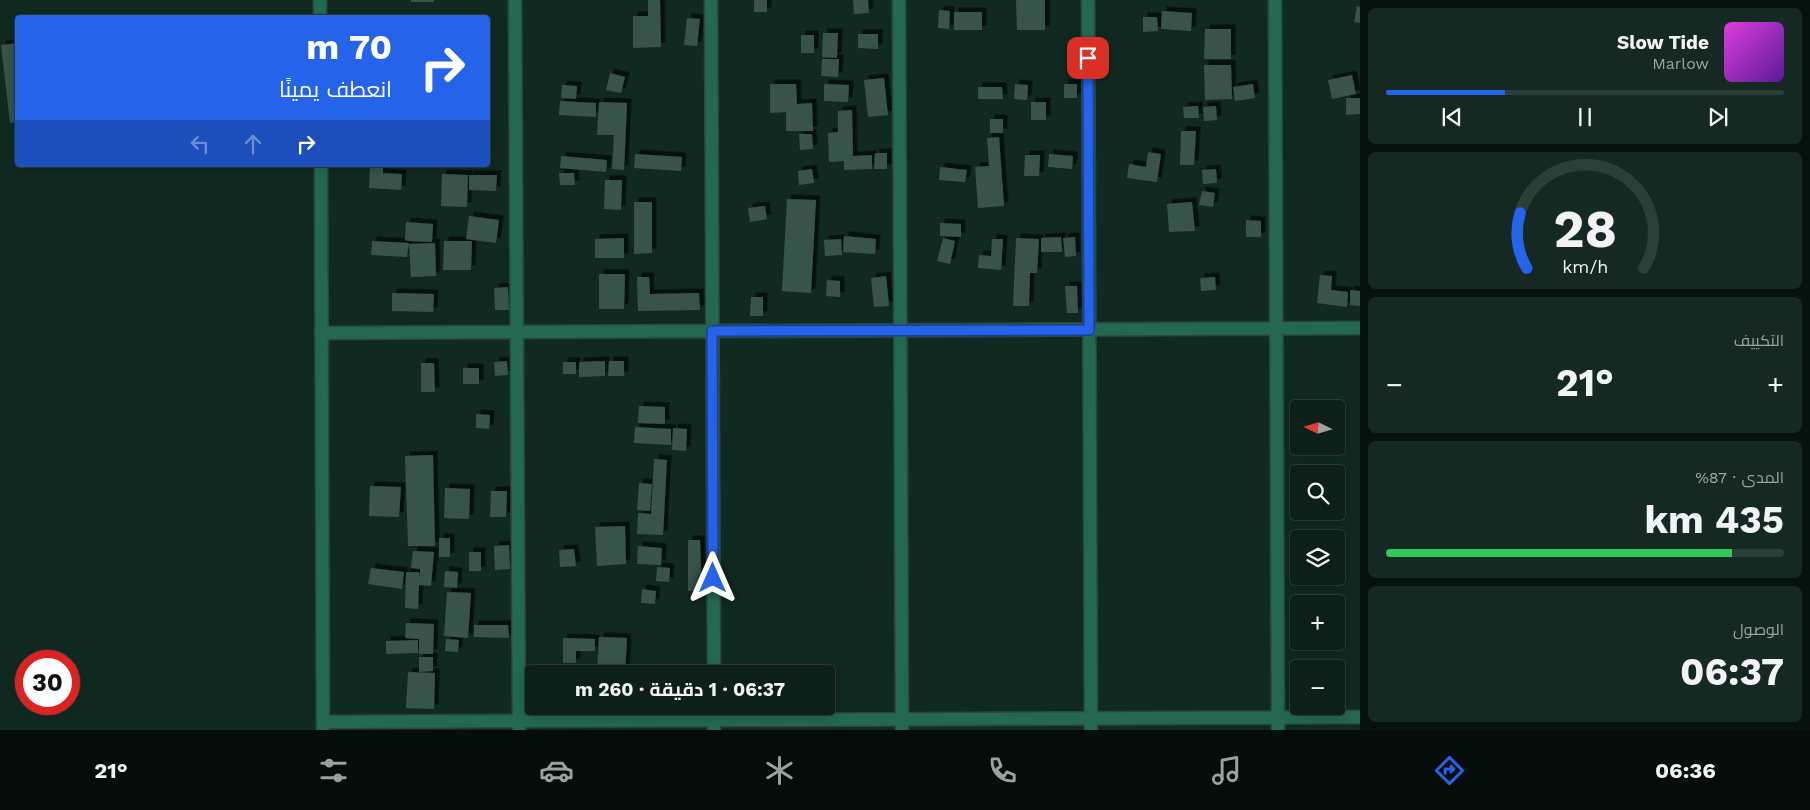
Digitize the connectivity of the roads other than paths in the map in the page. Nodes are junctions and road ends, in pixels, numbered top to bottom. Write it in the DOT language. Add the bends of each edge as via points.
graph roads {
  1 [pos="320,0"];
  2 [pos="515,0"];
  3 [pos="711,0"];
  4 [pos="899,0"];
  5 [pos="1088,0"];
  6 [pos="1275,0"];
  7 [pos="320,15"];
  8 [pos="321,167"];
  9 [pos="1360,328"];
  10 [pos="1277,329"];
  11 [pos="900,330"];
  12 [pos="1089,330"];
  13 [pos="712,331"];
  14 [pos="517,332"];
  15 [pos="322,333"];
  16 [pos="714,665"];
  17 [pos="1360,717"];
  18 [pos="902,724"];
  19 [pos="1091,724"];
  20 [pos="1278,724"];
  21 [pos="518,725"];
  22 [pos="714,725"];
  23 [pos="323,726"];
  1 -- 7 [label="street"];
  2 -- 14 [label="street"];
  3 -- 13 [label="street"];
  4 -- 11 [label="street"];
  5 -- 12 [label="street"];
  6 -- 10 [label="street"];
  8 -- 15 [label="street"];
  9 -- 10 [label="street"];
  10 -- 12 [label="street"];
  10 -- 20 [label="street"];
  11 -- 12 [label="street"];
  11 -- 13 [label="street"];
  11 -- 18 [label="street"];
  12 -- 19 [label="street"];
  13 -- 14 [label="street"];
  13 -- 16 [label="street"];
  14 -- 15 [label="street"];
  14 -- 21 [label="street"];
  15 -- 23 [label="street"];
  17 -- 20 [label="street"];
  18 -- 19 [label="street"];
  18 -- 22 [label="street"];
  19 -- 20 [label="street"];
  21 -- 22 [label="street"];
  21 -- 23 [label="street"];
}
